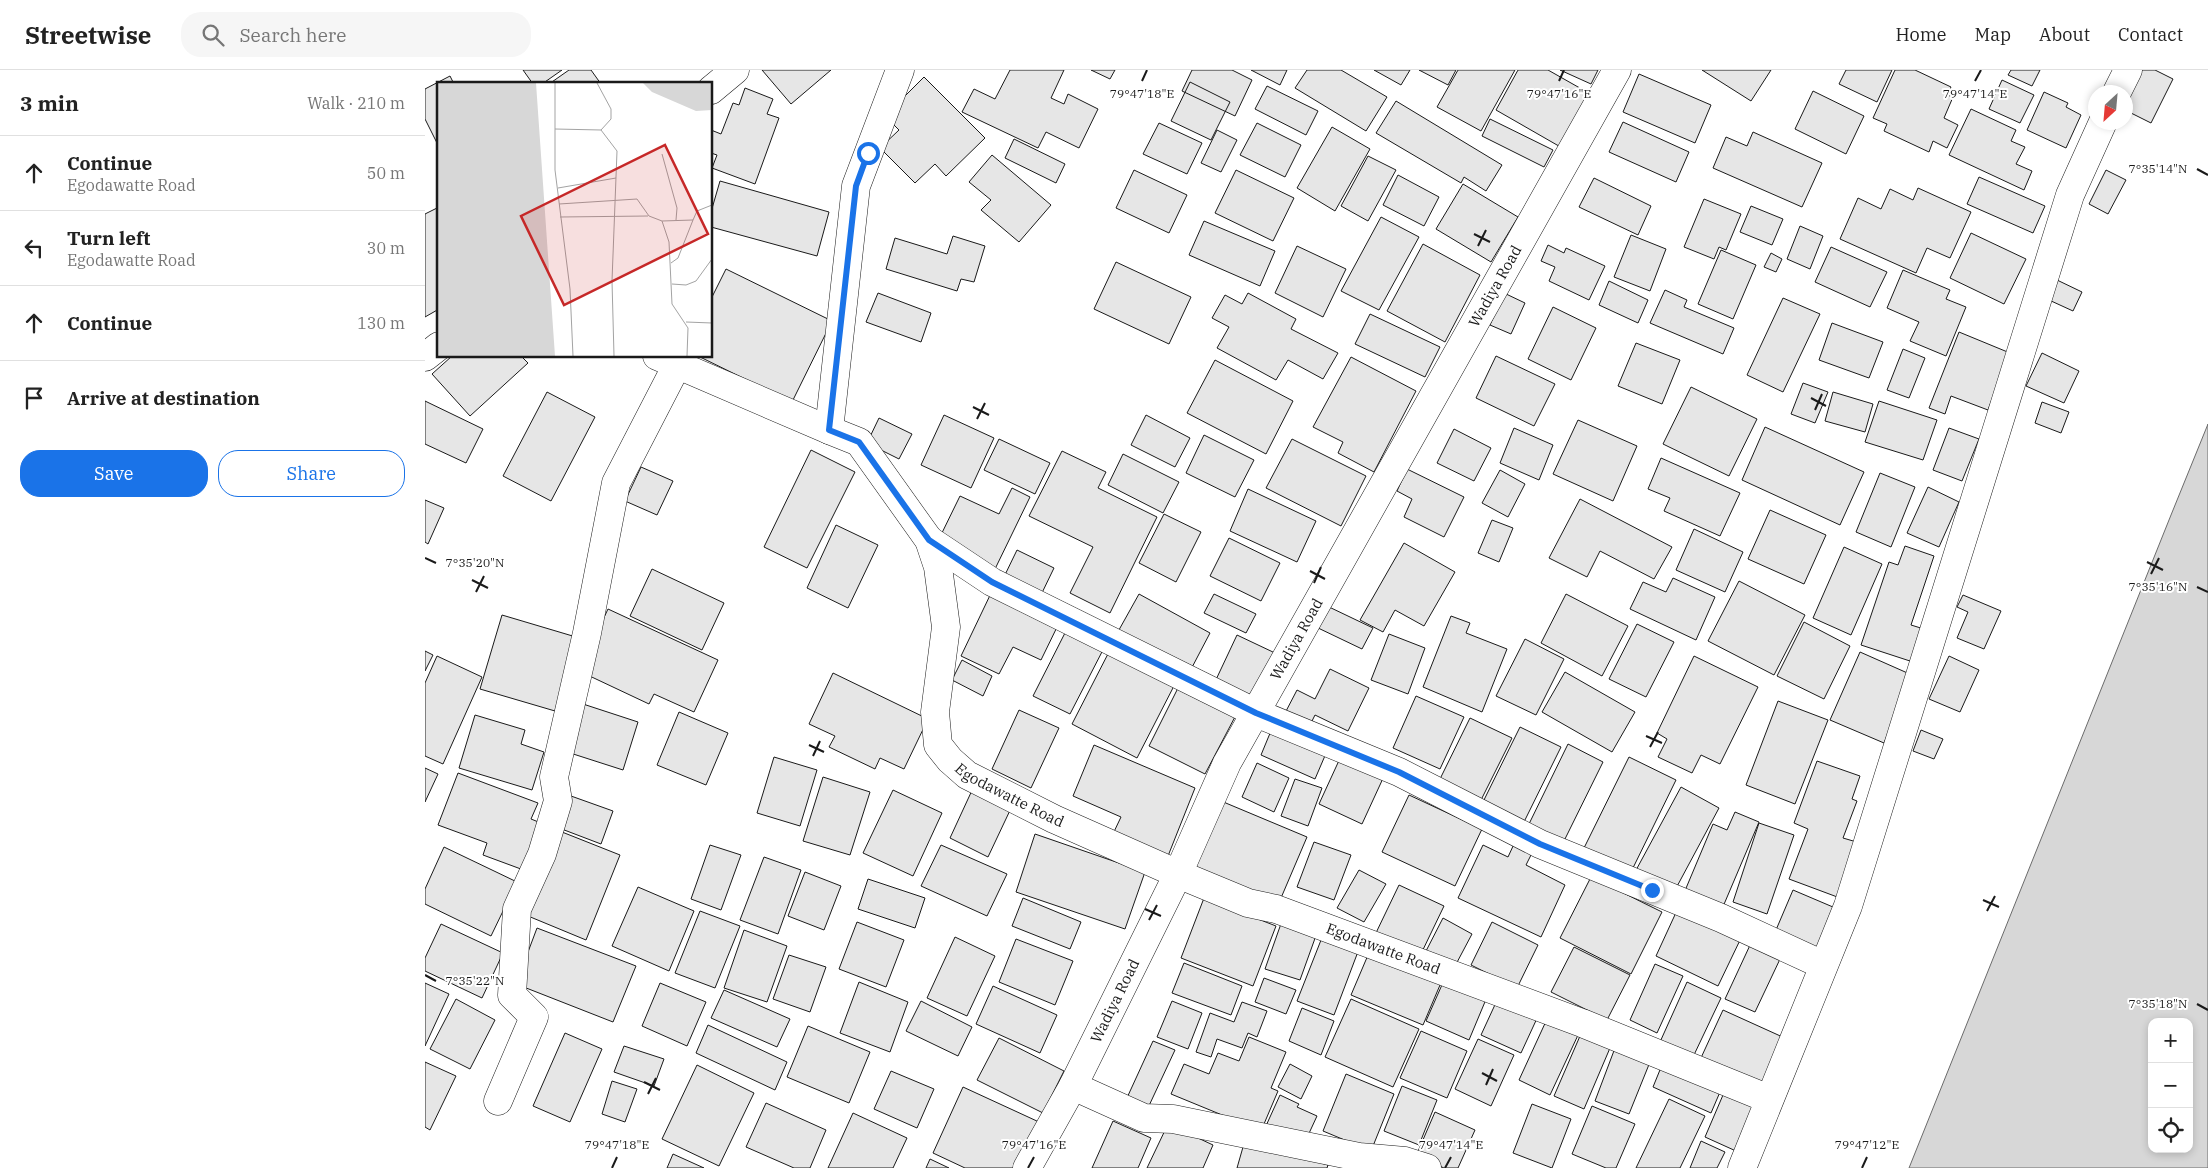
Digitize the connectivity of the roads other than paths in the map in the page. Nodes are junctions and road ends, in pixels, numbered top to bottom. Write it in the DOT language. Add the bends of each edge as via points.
graph roads {
  1 [pos="735,70"];
  2 [pos="900,70"];
  3 [pos="1617,70"];
  4 [pos="2128,70"];
  5 [pos="2120,85"];
  6 [pos="713,88"];
  7 [pos="2099,130"];
  8 [pos="437,348"];
  9 [pos="425,357"];
  10 [pos="667,361"];
  11 [pos="829,430"];
  12 [pos="929,540"];
  13 [pos="1256,713"];
  14 [pos="1177,874"];
  15 [pos="1823,965"];
  16 [pos="1073,1086"];
  17 [pos="1769,1099"];
  18 [pos="498,1101"];
  19 [pos="1027,1168"];
  20 [pos="1427,1168"];
  21 [pos="1742,1168"];
  1 -- 6 [label="street"];
  2 -- 11 [label="street" via="856,186"];
  3 -- 13 [label="street, Wadiya Road"];
  4 -- 5 [label="street"];
  7 -- 15 [label="street" via="2070,195 1848,906"];
  8 -- 9 [label="street"];
  10 -- 11 [label="street, Egodawatte Road"];
  10 -- 18 [label="street" via="616,483 587,633 554,777 558,801 542,854 517,909 512,995 534,1017"];
  11 -- 12 [label="street, Egodawatte Road" via="859,442"];
  12 -- 13 [label="street" via="992,582"];
  12 -- 14 [label="street, Egodawatte Road" via="938,567 946,627 935,712 939,745 950,760 967,775 1054,819"];
  13 -- 14 [label="street, Wadiya Road" via="1227,763"];
  13 -- 15 [label="street" via="1399,772 1540,844 1721,918"];
  14 -- 16 [label="street, Wadiya Road"];
  14 -- 17 [label="street, Egodawatte Road" via="1248,903 1276,910 1582,1023"];
  15 -- 17 [label="street"];
  16 -- 19 [label="street, Wadiya Road"];
  16 -- 20 [label="street" via="1144,1118 1173,1119 1359,1157 1405,1161"];
  17 -- 21 [label="street"];
}
